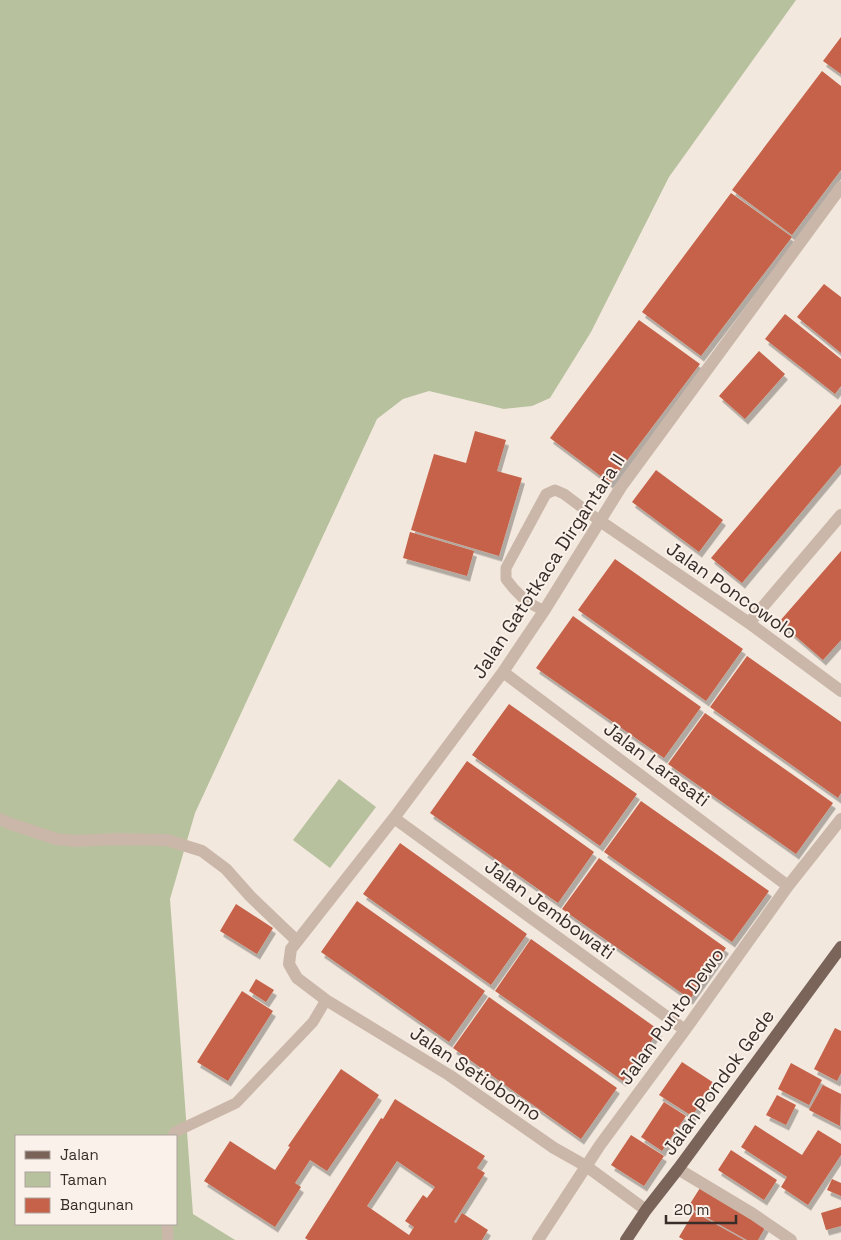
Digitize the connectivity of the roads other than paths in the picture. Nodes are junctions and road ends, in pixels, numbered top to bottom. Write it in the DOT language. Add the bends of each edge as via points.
graph roads {
  1 [pos="841,187"];
  2 [pos="841,515"];
  3 [pos="600,521"];
  4 [pos="544,611"];
  5 [pos="749,622"];
  6 [pos="503,672"];
  7 [pos="841,691"];
  8 [pos="394,818"];
  9 [pos="0,819"];
  10 [pos="841,819"];
  11 [pos="788,886"];
  12 [pos="297,941"];
  13 [pos="841,947"];
  14 [pos="289,964"];
  15 [pos="326,1000"];
  16 [pos="685,1030"];
  17 [pos="174,1135"];
  18 [pos="586,1166"];
  19 [pos="678,1169"];
  20 [pos="646,1210"];
  21 [pos="167,1225"];
  22 [pos="168,1240"];
  23 [pos="538,1240"];
  24 [pos="626,1240"];
  25 [pos="791,1240"];
  1 -- 3 [label="street, Jalan Gatotkaca Dirgantara II" via="621,487"];
  2 -- 5 [label="street"];
  3 -- 4 [label="street, Jalan Gatotkaca Dirgantara II"];
  3 -- 4 [label="lane" via="564,494 555,490 546,494 506,568 506,579 514,589 526,601"];
  3 -- 5 [label="street, Jalan Poncowolo"];
  4 -- 6 [label="street, Jalan Gatotkaca Dirgantara II"];
  5 -- 7 [label="street, Jalan Poncowolo"];
  6 -- 8 [label="street, Jalan Gatotkaca Dirgantara II"];
  6 -- 11 [label="street, Jalan Larasati"];
  8 -- 12 [label="street, Jalan Gatotkaca Dirgantara II"];
  8 -- 16 [label="street, Jalan Jembowati"];
  9 -- 12 [label="street" via="56,839 167,840 202,851 226,869"];
  10 -- 11 [label="street, Jalan Punto Dewo"];
  11 -- 16 [label="street, Jalan Punto Dewo"];
  12 -- 14 [label="street, Jalan Gatotkaca Dirgantara II" via="291,949"];
  13 -- 19 [label="main road, Jalan Pondok Gede"];
  14 -- 15 [label="street, Jalan Setiobomo" via="296,978"];
  15 -- 17 [label="lane" via="313,1022 236,1103"];
  15 -- 18 [label="street, Jalan Setiobomo" via="448,1074 554,1148"];
  16 -- 18 [label="street, Jalan Punto Dewo"];
  18 -- 20 [label="street, Jalan Setiobomo"];
  18 -- 23 [label="street, Jalan Punto Dewo"];
  19 -- 20 [label="main road, Jalan Pondok Gede"];
  19 -- 25 [label="street"];
  20 -- 24 [label="main road, Jalan Pondok Gede"];
  21 -- 22 [label="lane"];
}
